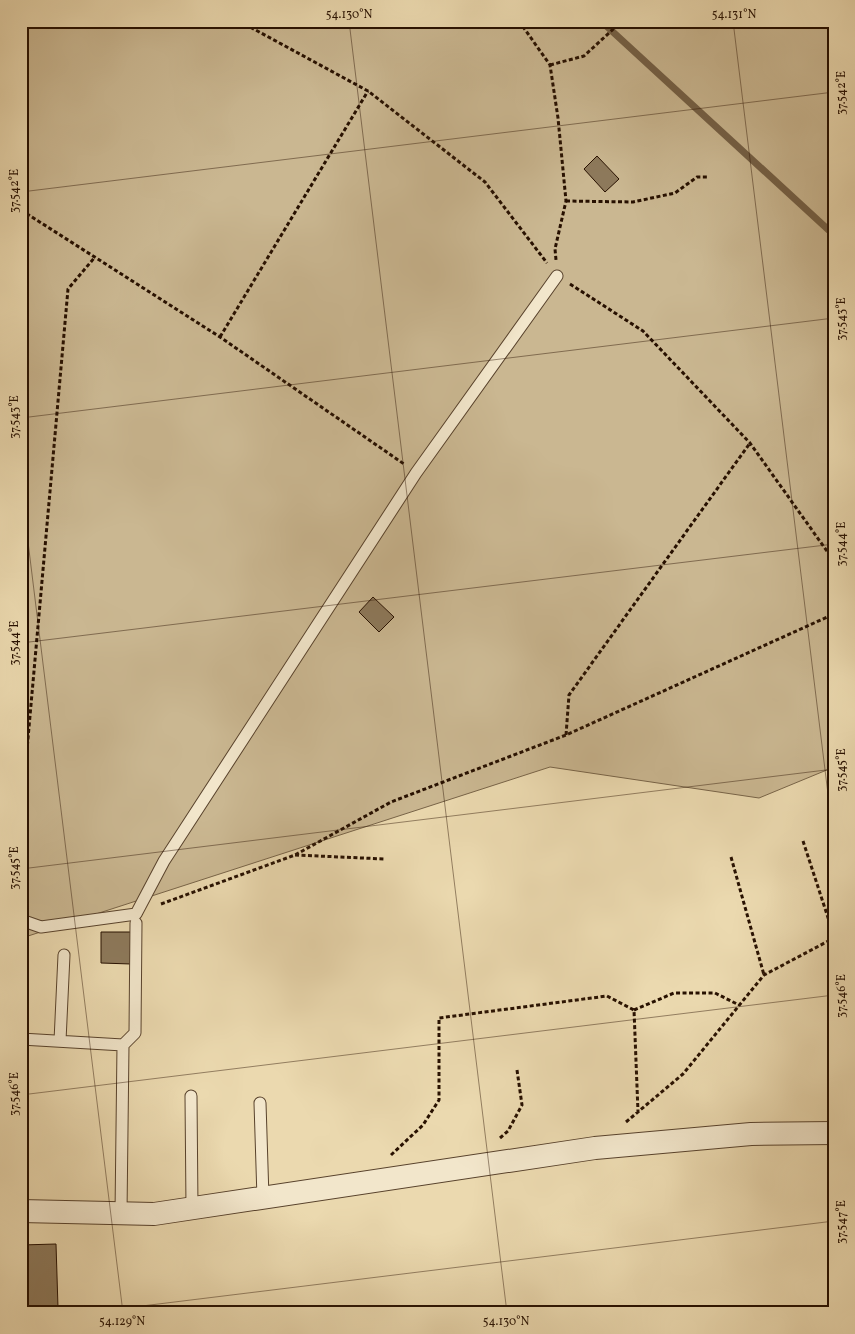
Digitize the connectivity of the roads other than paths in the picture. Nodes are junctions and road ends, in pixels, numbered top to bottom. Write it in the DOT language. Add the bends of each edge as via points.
graph roads {
  1 [pos="557,276"];
  2 [pos="136,918"];
  3 [pos="21,920"];
  4 [pos="64,955"];
  5 [pos="21,1039"];
  6 [pos="60,1041"];
  7 [pos="123,1045"];
  8 [pos="191,1096"];
  9 [pos="260,1103"];
  10 [pos="834,1133"];
  11 [pos="263,1198"];
  12 [pos="192,1208"];
  13 [pos="21,1211"];
  14 [pos="122,1214"];
  1 -- 2 [label="lane" via="416,473 164,861"];
  2 -- 3 [label="lane" via="41,926"];
  2 -- 7 [label="lane" via="136,1033"];
  4 -- 6 [label="lane"];
  5 -- 6 [label="lane"];
  6 -- 7 [label="lane"];
  7 -- 14 [label="lane"];
  8 -- 12 [label="lane"];
  9 -- 11 [label="lane"];
  10 -- 11 [label="street" via="751,1134 595,1148"];
  11 -- 12 [label="street"];
  12 -- 14 [label="street" via="154,1214"];
  13 -- 14 [label="street"];
}
